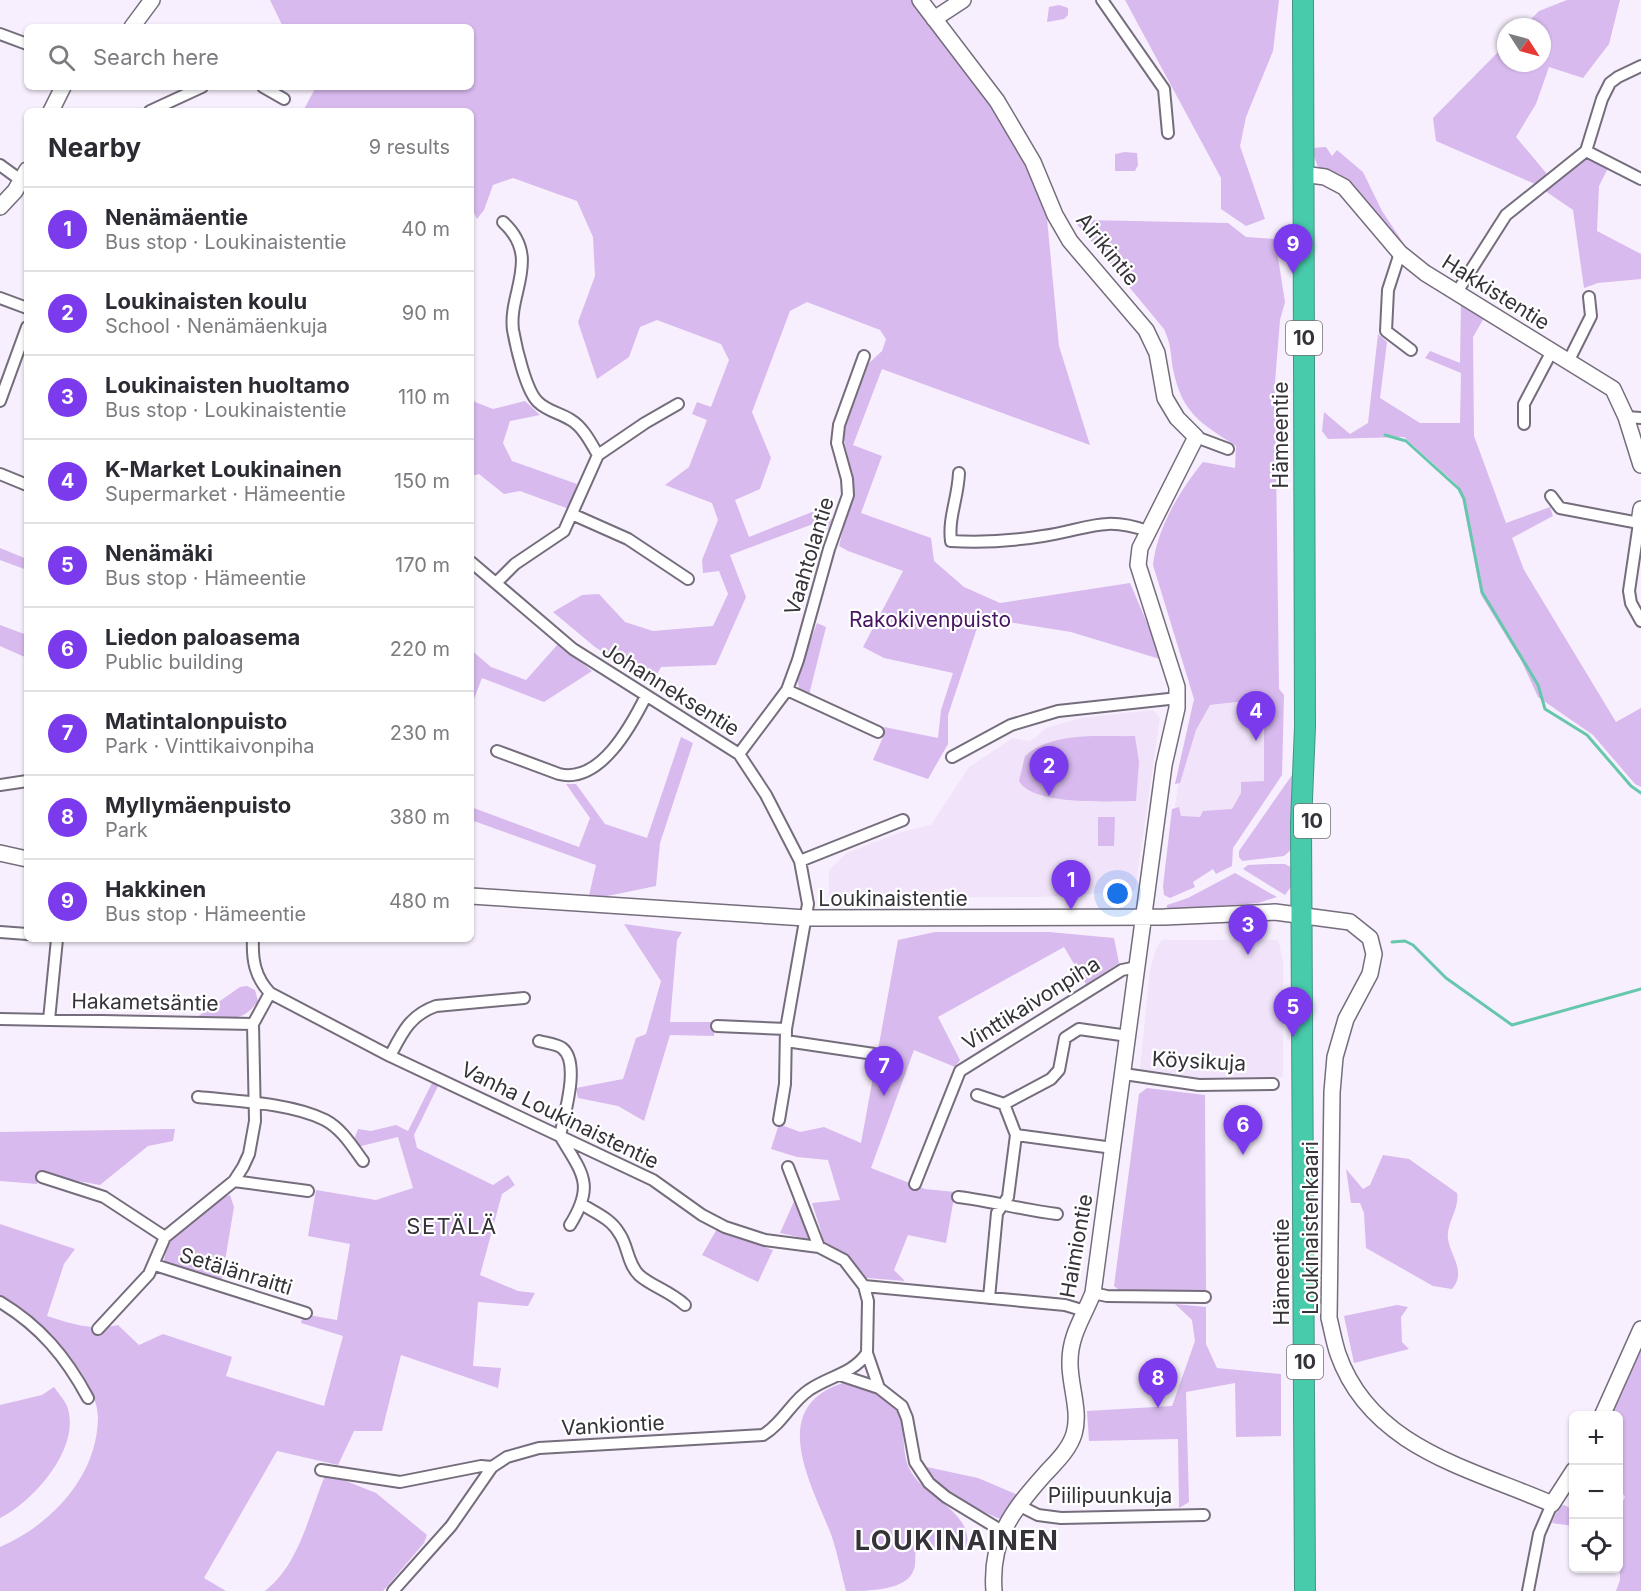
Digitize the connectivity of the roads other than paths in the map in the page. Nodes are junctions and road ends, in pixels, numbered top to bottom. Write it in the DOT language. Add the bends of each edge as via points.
graph roads {
  1 [pos="152,0"];
  2 [pos="920,0"];
  3 [pos="963,0"];
  4 [pos="1102,0"];
  5 [pos="1303,0"];
  6 [pos="934,19"];
  7 [pos="134,24"];
  8 [pos="0,34"];
  9 [pos="24,43"];
  10 [pos="1641,66"];
  11 [pos="62,90"];
  12 [pos="196,90"];
  13 [pos="268,90"];
  14 [pos="284,99"];
  15 [pos="52,108"];
  16 [pos="156,108"];
  17 [pos="1168,133"];
  18 [pos="1586,151"];
  19 [pos="0,165"];
  20 [pos="1303,174"];
  21 [pos="24,176"];
  22 [pos="24,177"];
  23 [pos="1641,179"];
  24 [pos="0,207"];
  25 [pos="503,222"];
  26 [pos="1400,253"];
  27 [pos="1457,292"];
  28 [pos="1589,297"];
  29 [pos="0,298"];
  30 [pos="24,307"];
  31 [pos="24,335"];
  32 [pos="1411,350"];
  33 [pos="1552,351"];
  34 [pos="864,356"];
  35 [pos="1569,360"];
  36 [pos="0,401"];
  37 [pos="678,404"];
  38 [pos="1634,417"];
  39 [pos="1524,424"];
  40 [pos="1196,437"];
  41 [pos="1228,449"];
  42 [pos="598,455"];
  43 [pos="1641,465"];
  44 [pos="959,473"];
  45 [pos="0,474"];
  46 [pos="24,484"];
  47 [pos="1551,496"];
  48 [pos="574,515"];
  49 [pos="1640,516"];
  50 [pos="1147,531"];
  51 [pos="474,565"];
  52 [pos="688,579"];
  53 [pos="496,584"];
  54 [pos="1641,621"];
  55 [pos="787,690"];
  56 [pos="646,696"];
  57 [pos="1178,698"];
  58 [pos="878,732"];
  59 [pos="497,751"];
  60 [pos="739,754"];
  61 [pos="952,757"];
  62 [pos="24,781"];
  63 [pos="0,785"];
  64 [pos="903,820"];
  65 [pos="0,853"];
  66 [pos="24,858"];
  67 [pos="800,861"];
  68 [pos="474,896"];
  69 [pos="1308,915"];
  70 [pos="1143,917"];
  71 [pos="806,918"];
  72 [pos="0,932"];
  73 [pos="24,934"];
  74 [pos="57,942"];
  75 [pos="254,942"];
  76 [pos="1137,967"];
  77 [pos="270,993"];
  78 [pos="524,998"];
  79 [pos="0,1019"];
  80 [pos="49,1020"];
  81 [pos="253,1024"];
  82 [pos="717,1026"];
  83 [pos="786,1029"];
  84 [pos="1128,1036"];
  85 [pos="539,1041"];
  86 [pos="786,1041"];
  87 [pos="874,1054"];
  88 [pos="390,1056"];
  89 [pos="1124,1074"];
  90 [pos="1273,1084"];
  91 [pos="977,1095"];
  92 [pos="198,1097"];
  93 [pos="256,1104"];
  94 [pos="1004,1104"];
  95 [pos="779,1120"];
  96 [pos="1016,1135"];
  97 [pos="560,1136"];
  98 [pos="1113,1148"];
  99 [pos="363,1161"];
  100 [pos="788,1167"];
  101 [pos="42,1177"];
  102 [pos="234,1181"];
  103 [pos="915,1184"];
  104 [pos="308,1191"];
  105 [pos="958,1197"];
  106 [pos="1002,1204"];
  107 [pos="583,1205"];
  108 [pos="1057,1214"];
  109 [pos="570,1225"];
  110 [pos="165,1238"];
  111 [pos="819,1247"];
  112 [pos="155,1265"];
  113 [pos="864,1286"];
  114 [pos="1093,1293"];
  115 [pos="1205,1297"];
  116 [pos="989,1298"];
  117 [pos="0,1302"];
  118 [pos="685,1305"];
  119 [pos="1085,1311"];
  120 [pos="306,1313"];
  121 [pos="98,1329"];
  122 [pos="1641,1329"];
  123 [pos="867,1353"];
  124 [pos="840,1375"];
  125 [pos="879,1388"];
  126 [pos="88,1398"];
  127 [pos="1604,1411"];
  128 [pos="492,1467"];
  129 [pos="321,1470"];
  130 [pos="1569,1477"];
  131 [pos="1551,1504"];
  132 [pos="1018,1505"];
  133 [pos="1204,1515"];
  134 [pos="1002,1531"];
  135 [pos="393,1591"];
  136 [pos="994,1591"];
  137 [pos="1305,1591"];
  138 [pos="1528,1591"];
  1 -- 7 [label="street"];
  2 -- 6 [label="street, Airikintie"];
  3 -- 6 [label="street"];
  4 -- 17 [label="street" via="1164,89"];
  5 -- 20 [label="highway, Hämeentie / 10"];
  6 -- 40 [label="street, Airikintie" via="997,101 1033,162 1070,241 1146,330 1157,353 1165,398 1177,418"];
  8 -- 9 [label="street"];
  10 -- 18 [label="street" via="1610,83"];
  11 -- 15 [label="street"];
  12 -- 16 [label="street"];
  13 -- 14 [label="street"];
  18 -- 23 [label="street"];
  18 -- 27 [label="street" via="1506,215"];
  19 -- 21 [label="street"];
  20 -- 26 [label="street, Hakkistentie" via="1326,177 1344,187"];
  20 -- 69 [label="highway, Hämeentie / 10" via="1305,727 1310,763"];
  22 -- 24 [label="street"];
  25 -- 42 [label="street" via="514,231 521,254 522,278 513,328 530,390 541,405 579,426"];
  26 -- 27 [label="street, Hakkistentie"];
  26 -- 32 [label="street" via="1388,290 1386,331"];
  27 -- 33 [label="street, Hakkistentie"];
  28 -- 35 [label="street" via="1591,316"];
  29 -- 30 [label="street"];
  31 -- 36 [label="street"];
  33 -- 35 [label="street, Hakkistentie"];
  33 -- 39 [label="street" via="1524,404"];
  34 -- 55 [label="street, Vaahtolantie" via="839,425 837,443 848,495"];
  35 -- 38 [label="street, Hakkistentie" via="1613,389"];
  37 -- 42 [label="street"];
  38 -- 43 [label="street, Hakkistentie"];
  40 -- 41 [label="street, Airikintie"];
  40 -- 50 [label="street"];
  42 -- 48 [label="street"];
  44 -- 50 [label="street" via="958,496 949,526 951,541 988,543 1111,522"];
  45 -- 46 [label="street"];
  47 -- 49 [label="street" via="1560,508"];
  48 -- 52 [label="street" via="627,539"];
  48 -- 53 [label="street" via="555,540 515,564"];
  49 -- 54 [label="street" via="1629,591 1630,603"];
  50 -- 57 [label="street" via="1138,565"];
  51 -- 53 [label="street, Johanneksentie"];
  53 -- 56 [label="street, Johanneksentie" via="573,650"];
  55 -- 58 [label="street"];
  55 -- 60 [label="street, Vaahtolantie"];
  56 -- 59 [label="street" via="620,742 578,774 559,774"];
  56 -- 60 [label="street, Johanneksentie"];
  57 -- 61 [label="street" via="1058,711 1011,725"];
  57 -- 70 [label="street, Haimiontie" via="1164,765"];
  60 -- 67 [label="street, Johanneksentie" via="766,795"];
  62 -- 63 [label="street"];
  64 -- 67 [label="street"];
  65 -- 66 [label="street"];
  67 -- 71 [label="street, Johanneksentie" via="807,891"];
  68 -- 71 [label="street, Loukinaistentie"];
  69 -- 70 [label="street, Loukinaistentie" via="1243,912"];
  69 -- 131 [label="street, Loukinaistenkaari" via="1358,927 1370,938 1374,954 1370,974 1340,1036 1332,1092 1329,1318 1338,1354 1368,1405 1403,1439"];
  69 -- 137 [label="highway, Hämeentie / 10" via="1311,1094 1305,1133"];
  70 -- 71 [label="street, Loukinaistentie"];
  70 -- 76 [label="street, Haimiontie"];
  71 -- 83 [label="street, Johanneksentie"];
  72 -- 73 [label="street"];
  74 -- 80 [label="street"];
  75 -- 77 [label="street" via="255,971"];
  76 -- 84 [label="street, Haimiontie"];
  76 -- 103 [label="street, Vinttikaivonpiha" via="1122,970 960,1071"];
  77 -- 81 [label="street"];
  77 -- 88 [label="street, Vanha Loukinaistentie"];
  78 -- 88 [label="street" via="424,1010 407,1024"];
  79 -- 80 [label="street, Hakametsäntie"];
  80 -- 81 [label="street, Hakametsäntie"];
  81 -- 93 [label="street"];
  82 -- 83 [label="street"];
  83 -- 86 [label="street, Johanneksentie"];
  84 -- 89 [label="street, Haimiontie"];
  84 -- 94 [label="street" via="1079,1029 1065,1038 1059,1070 1051,1079"];
  85 -- 97 [label="street" via="561,1047 570,1057 572,1069"];
  86 -- 87 [label="street"];
  86 -- 95 [label="street, Johanneksentie"];
  88 -- 97 [label="street, Vanha Loukinaistentie"];
  89 -- 90 [label="street, Köysikuja" via="1199,1085"];
  89 -- 98 [label="street, Haimiontie"];
  91 -- 94 [label="street"];
  92 -- 93 [label="street"];
  93 -- 99 [label="street" via="325,1120 349,1140"];
  93 -- 102 [label="street" via="249,1154"];
  94 -- 96 [label="street"];
  96 -- 98 [label="street"];
  96 -- 106 [label="street" via="1008,1197"];
  97 -- 107 [label="street" via="583,1180"];
  97 -- 111 [label="street, Vanha Loukinaistentie" via="653,1180 725,1227 765,1240"];
  98 -- 114 [label="street, Haimiontie"];
  100 -- 111 [label="street"];
  101 -- 110 [label="street" via="104,1197"];
  102 -- 104 [label="street"];
  102 -- 110 [label="street"];
  105 -- 106 [label="street"];
  106 -- 108 [label="street" via="1011,1209"];
  106 -- 116 [label="street" via="997,1213"];
  107 -- 109 [label="street"];
  107 -- 118 [label="street" via="610,1221 621,1234 627,1257 638,1274"];
  110 -- 112 [label="street"];
  111 -- 113 [label="street, Vanha Loukinaistentie" via="844,1260"];
  112 -- 120 [label="street, Setälänraitti"];
  112 -- 121 [label="street"];
  113 -- 116 [label="street"];
  113 -- 123 [label="street"];
  114 -- 115 [label="street"];
  114 -- 119 [label="street, Haimiontie"];
  116 -- 119 [label="street" via="1065,1305"];
  117 -- 126 [label="street" via="48,1339"];
  119 -- 132 [label="street, Haimiontie" via="1075,1329 1070,1362 1074,1433 1059,1459"];
  122 -- 127 [label="street"];
  123 -- 124 [label="street, Vankiontie" via="860,1363"];
  123 -- 125 [label="street"];
  124 -- 125 [label="street"];
  124 -- 128 [label="street, Vankiontie" via="808,1390 777,1427 763,1435 539,1448 507,1457"];
  125 -- 134 [label="street" via="902,1406 908,1418 915,1462 929,1483"];
  128 -- 129 [label="street" via="400,1482"];
  128 -- 135 [label="street, Vankiontie" via="451,1526"];
  130 -- 131 [label="street"];
  131 -- 138 [label="street" via="1539,1534"];
  132 -- 133 [label="street, Piilipuunkuja" via="1038,1515 1061,1518"];
  132 -- 134 [label="street, Haimiontie"];
  134 -- 136 [label="street, Haimiontie"];
}
